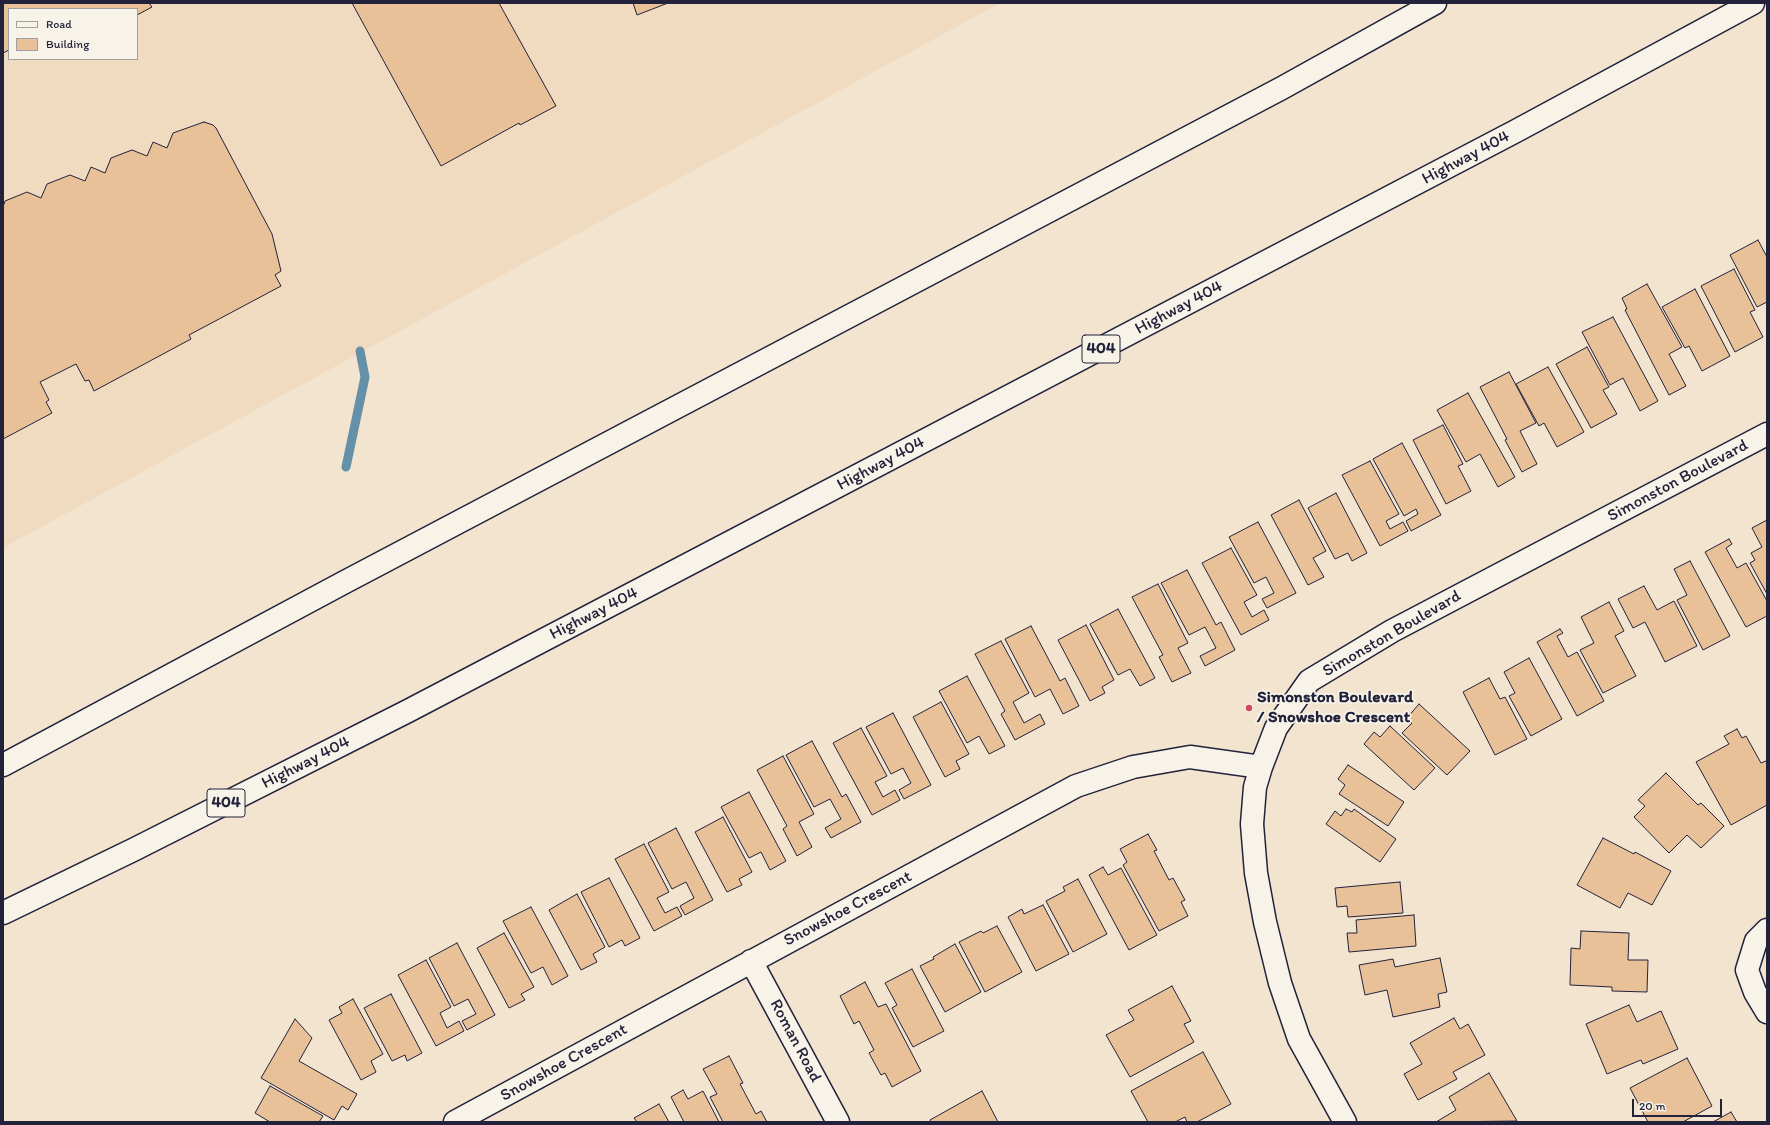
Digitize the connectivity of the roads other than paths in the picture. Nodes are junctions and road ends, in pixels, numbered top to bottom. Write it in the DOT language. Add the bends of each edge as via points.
graph roads {
  1 [pos="1435,3"];
  2 [pos="1753,3"];
  3 [pos="1767,434"];
  4 [pos="3,765"];
  5 [pos="1261,767"];
  6 [pos="3,913"];
  7 [pos="1767,930"];
  8 [pos="751,961"];
  9 [pos="1767,1012"];
  10 [pos="455,1122"];
  11 [pos="838,1122"];
  12 [pos="1345,1122"];
  1 -- 4 [label="main road" via="1282,88"];
  2 -- 6 [label="main road, Highway 404 / 404" via="1509,135 489,669 133,850"];
  3 -- 5 [label="main road, Simonston Boulevard" via="1392,631 1310,681 1276,728"];
  5 -- 8 [label="main road, Snowshoe Crescent" via="1190,757 1133,767 1076,786"];
  5 -- 12 [label="main road, Simonston Boulevard" via="1255,787 1252,824 1256,873 1265,922 1280,983 1299,1039"];
  7 -- 9 [label="main road" via="1756,941 1747,970 1755,992"];
  8 -- 10 [label="main road, Snowshoe Crescent"];
  8 -- 11 [label="main road, Roman Road"];
}
